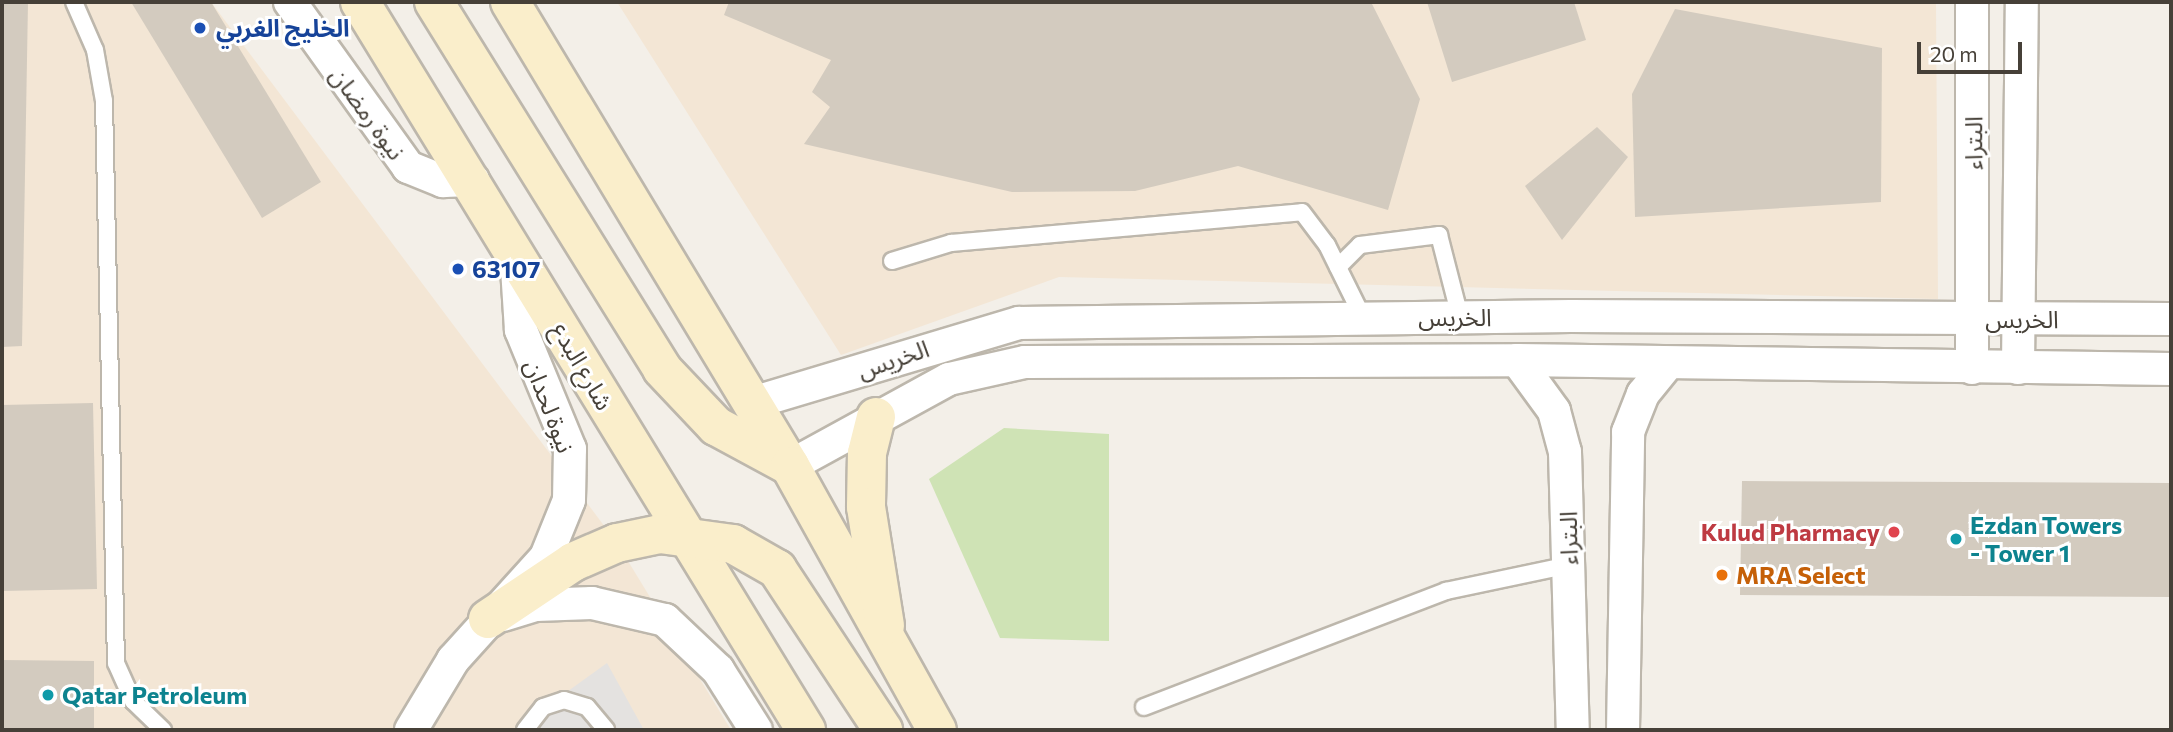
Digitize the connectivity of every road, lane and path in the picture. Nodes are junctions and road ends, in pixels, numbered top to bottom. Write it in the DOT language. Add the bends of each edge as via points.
graph roads {
  1 [pos="74,2"];
  2 [pos="290,2"];
  3 [pos="360,2"];
  4 [pos="433,2"];
  5 [pos="510,2"];
  6 [pos="1972,2"];
  7 [pos="2022,2"];
  8 [pos="473,180"];
  9 [pos="516,251"];
  10 [pos="892,261"];
  11 [pos="1338,267"];
  12 [pos="1460,317"];
  13 [pos="1363,318"];
  14 [pos="2018,318"];
  15 [pos="1971,319"];
  16 [pos="2171,319"];
  17 [pos="1517,360"];
  18 [pos="1668,363"];
  19 [pos="1972,368"];
  20 [pos="2018,368"];
  21 [pos="2171,369"];
  22 [pos="752,403"];
  23 [pos="876,417"];
  24 [pos="790,466"];
  25 [pos="686,536"];
  26 [pos="1569,565"];
  27 [pos="488,619"];
  28 [pos="887,644"];
  29 [pos="1144,707"];
  30 [pos="163,730"];
  31 [pos="411,730"];
  32 [pos="525,730"];
  33 [pos="606,730"];
  34 [pos="756,730"];
  35 [pos="806,730"];
  36 [pos="883,730"];
  37 [pos="937,730"];
  38 [pos="1573,730"];
  39 [pos="1623,730"];
  1 -- 30 [label="lane" via="95,50 104,100 116,663 132,701"];
  2 -- 8 [label="street, نيوة رمضان" via="408,167 443,181"];
  3 -- 8 [label="main road, شارع البدع"];
  4 -- 24 [label="main road" via="662,369 716,426"];
  5 -- 22 [label="main road"];
  6 -- 15 [label="street, البتراء"];
  7 -- 14 [label="street, البتراء"];
  8 -- 9 [label="main road, شارع البدع"];
  9 -- 25 [label="main road, شارع البدع"];
  9 -- 27 [label="street, نيوة لحدان" via="521,330 561,420 573,472 554,544"];
  10 -- 11 [label="lane" via="951,243 1303,212"];
  11 -- 12 [label="lane" via="1360,245 1439,235"];
  11 -- 13 [label="lane"];
  12 -- 13 [label="street, الخريس"];
  12 -- 15 [label="street, الخريس"];
  13 -- 22 [label="street, الخريس" via="1019,323"];
  14 -- 15 [label="street, الخريس"];
  14 -- 16 [label="street, الخريس"];
  14 -- 20 [label="street, البتراء"];
  15 -- 19 [label="street, البتراء"];
  17 -- 18 [label="street, الخريس"];
  17 -- 23 [label="street, الخريس" via="1025,362 949,379"];
  17 -- 26 [label="street, البتراء" via="1544,393 1561,431"];
  18 -- 19 [label="street, الخريس"];
  18 -- 39 [label="street" via="1643,394 1628,432"];
  19 -- 20 [label="street, الخريس"];
  20 -- 21 [label="street, الخريس"];
  22 -- 24 [label="main road"];
  23 -- 24 [label="street, الخريس"];
  23 -- 28 [label="main road" via="867,453 866,508"];
  24 -- 28 [label="main road"];
  25 -- 27 [label="main road" via="617,542 573,562"];
  25 -- 35 [label="main road, شارع البدع"];
  25 -- 36 [label="main road" via="733,544 778,569"];
  26 -- 29 [label="lane" via="1465,584"];
  26 -- 38 [label="street, البتراء"];
  27 -- 31 [label="street, نيوة لحدان" via="427,698"];
  27 -- 34 [label="street" via="536,605 592,603 665,620 718,670"];
  28 -- 37 [label="main road"];
  32 -- 33 [label="lane" via="543,707 564,700 587,707"];
}
